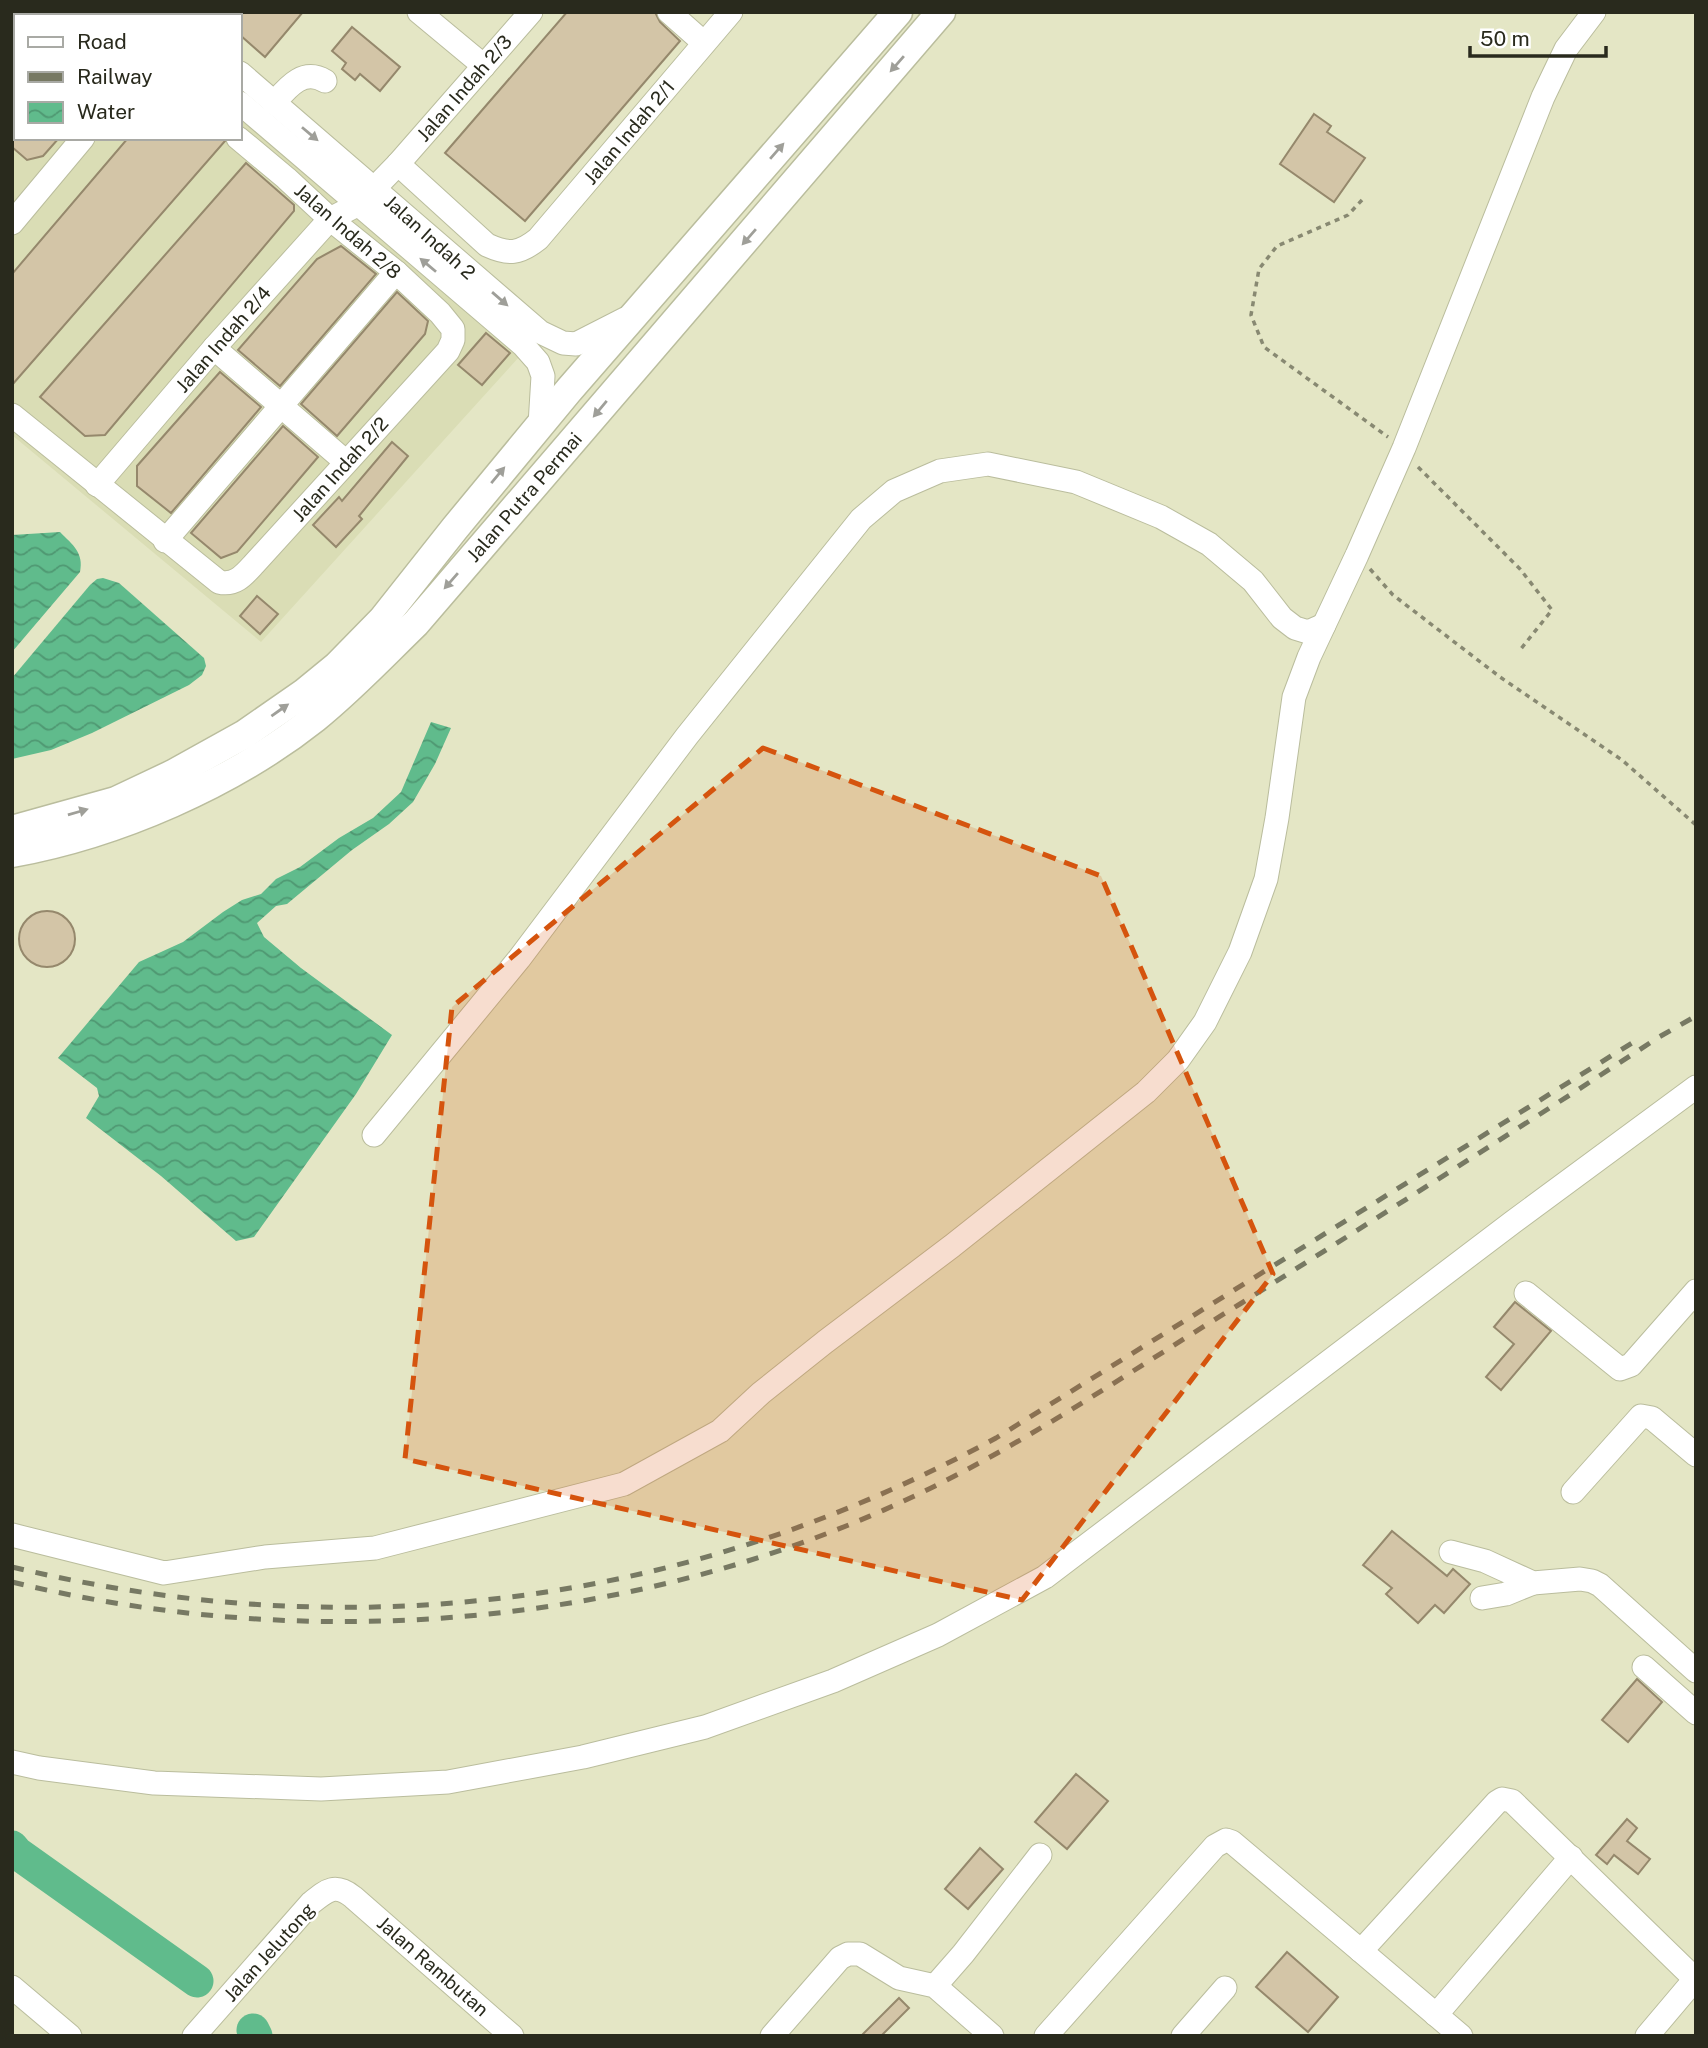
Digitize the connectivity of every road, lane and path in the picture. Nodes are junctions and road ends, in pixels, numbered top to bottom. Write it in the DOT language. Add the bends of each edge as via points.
graph roads {
  1 [pos="419,12"];
  2 [pos="531,12"];
  3 [pos="669,12"];
  4 [pos="731,12"];
  5 [pos="898,12"];
  6 [pos="941,12"];
  7 [pos="1594,12"];
  8 [pos="704,43"];
  9 [pos="484,66"];
  10 [pos="242,76"];
  11 [pos="325,81"];
  12 [pos="274,103"];
  13 [pos="242,104"];
  14 [pos="81,140"];
  15 [pos="240,140"];
  16 [pos="398,164"];
  17 [pos="21,196"];
  18 [pos="367,196"];
  19 [pos="1362,201"];
  20 [pos="330,219"];
  21 [pos="12,223"];
  22 [pos="396,272"];
  23 [pos="635,313"];
  24 [pos="453,329"];
  25 [pos="214,348"];
  26 [pos="282,405"];
  27 [pos="12,415"];
  28 [pos="540,425"];
  29 [pos="1404,448"];
  30 [pos="346,462"];
  31 [pos="97,485"];
  32 [pos="165,541"];
  33 [pos="1357,555"];
  34 [pos="1324,625"];
  35 [pos="1520,650"];
  36 [pos="1696,825"];
  37 [pos="12,830"];
  38 [pos="12,853"];
  39 [pos="1696,1087"];
  40 [pos="374,1135"];
  41 [pos="1696,1291"];
  42 [pos="1526,1293"];
  43 [pos="1696,1455"];
  44 [pos="1573,1492"];
  45 [pos="12,1535"];
  46 [pos="1451,1552"];
  47 [pos="1533,1583"];
  48 [pos="1482,1598"];
  49 [pos="1644,1667"];
  50 [pos="1696,1671"];
  51 [pos="1696,1713"];
  52 [pos="12,1762"];
  53 [pos="1040,1855"];
  54 [pos="1571,1857"];
  55 [pos="353,1896"];
  56 [pos="1361,1951"];
  57 [pos="1696,1978"];
  58 [pos="935,1986"];
  59 [pos="12,1987"];
  60 [pos="1225,1989"];
  61 [pos="1436,2015"];
  62 [pos="70,2036"];
  63 [pos="194,2036"];
  64 [pos="512,2036"];
  65 [pos="772,2036"];
  66 [pos="992,2036"];
  67 [pos="1046,2036"];
  68 [pos="1183,2036"];
  69 [pos="1461,2036"];
  70 [pos="1647,2036"];
  1 -- 9 [label="street"];
  2 -- 9 [label="street, Jalan Indah 2/3"];
  3 -- 8 [label="street"];
  4 -- 8 [label="street, Jalan Indah 2/1"];
  23 -- 5 [label="main road, Jalan Putra Permai, one-way"];
  6 -- 38 [label="main road, Jalan Putra Permai, one-way" via="424,613 355,683 314,719 265,752 187,796 106,830"];
  7 -- 29 [label="street" via="1566,48 1543,97"];
  8 -- 16 [label="street, Jalan Indah 2/1" via="524,250 501,251 487,245"];
  9 -- 16 [label="street, Jalan Indah 2/3"];
  10 -- 12 [label="street, Jalan Indah 2"];
  11 -- 12 [label="street" via="301,78"];
  12 -- 18 [label="street, Jalan Indah 2, one-way"];
  13 -- 18 [label="street, Jalan Indah 2"];
  14 -- 17 [label="street"];
  15 -- 20 [label="street, Jalan Indah 2/8"];
  16 -- 18 [label="street, Jalan Indah 2/3"];
  17 -- 21 [label="street"];
  18 -- 20 [label="street, Jalan Indah 2/4"];
  18 -- 23 [label="street, Jalan Indah 2, one-way" via="540,332 564,343 589,339"];
  28 -- 18 [label="street, Jalan Indah 2, one-way" via="543,383 538,362"];
  19 -- 29 [label="path" via="1348,215 1277,246 1259,269 1251,315 1264,347"];
  20 -- 22 [label="street, Jalan Indah 2/8"];
  20 -- 25 [label="street, Jalan Indah 2/4"];
  22 -- 24 [label="street, Jalan Indah 2/8"];
  22 -- 26 [label="street"];
  23 -- 28 [label="main road, Jalan Putra Permai"];
  24 -- 30 [label="street, Jalan Indah 2/2" via="448,351"];
  25 -- 26 [label="street"];
  25 -- 31 [label="street, Jalan Indah 2/4"];
  26 -- 30 [label="street"];
  26 -- 32 [label="street"];
  27 -- 31 [label="street"];
  37 -- 28 [label="main road, Jalan Putra Permai, one-way" via="116,801 245,734 304,693 383,619"];
  29 -- 33 [label="street"];
  29 -- 35 [label="path" via="1422,472 1520,569 1552,610"];
  30 -- 32 [label="street, Jalan Indah 2/2" via="244,575 228,584"];
  31 -- 32 [label="street"];
  33 -- 34 [label="street"];
  33 -- 36 [label="path" via="1393,595 1500,677 1622,760"];
  34 -- 40 [label="street" via="1307,632 1295,628 1253,581 1209,544 1161,517 1076,482 988,464 940,471 894,491 861,519 687,736 519,959"];
  34 -- 45 [label="street" via="1294,697 1266,879 1227,982 1178,1060 1146,1092 825,1342 720,1431 624,1484 375,1548 265,1557 164,1573"];
  39 -- 52 [label="street" via="1045,1577 938,1635 833,1681 705,1727 583,1757 448,1782 321,1789 154,1783"];
  41 -- 42 [label="street" via="1630,1365 1620,1368"];
  43 -- 44 [label="street" via="1652,1418 1641,1416"];
  46 -- 47 [label="street" via="1485,1561"];
  47 -- 48 [label="street"];
  47 -- 50 [label="street" via="1592,1581"];
  49 -- 51 [label="street"];
  53 -- 58 [label="street"];
  54 -- 56 [label="street" via="1512,1801 1502,1799"];
  54 -- 57 [label="street"];
  54 -- 61 [label="street"];
  55 -- 63 [label="street, Jalan Jelutong" via="335,1889 312,1903"];
  55 -- 64 [label="street, Jalan Rambutan"];
  56 -- 61 [label="street"];
  56 -- 67 [label="street" via="1226,1840 1215,1846"];
  57 -- 70 [label="street"];
  58 -- 65 [label="street" via="899,1978 860,1954 848,1954"];
  58 -- 66 [label="street"];
  59 -- 62 [label="street"];
  60 -- 68 [label="street"];
  61 -- 69 [label="street"];
}
